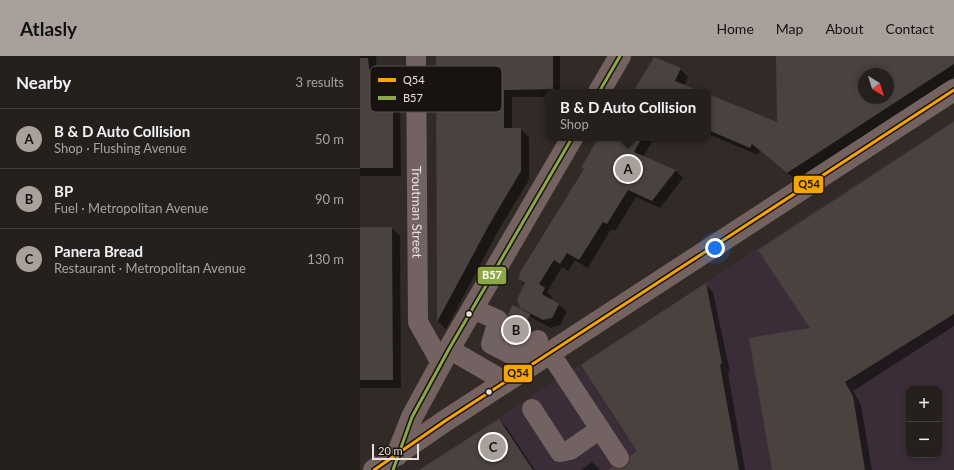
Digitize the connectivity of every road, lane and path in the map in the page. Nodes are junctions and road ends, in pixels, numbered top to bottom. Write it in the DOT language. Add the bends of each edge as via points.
graph roads {
  1 [pos="416,56"];
  2 [pos="620,56"];
  3 [pos="416,66"];
  4 [pos="601,89"];
  5 [pos="954,90"];
  6 [pos="416,112"];
  7 [pos="570,141"];
  8 [pos="473,308"];
  9 [pos="540,343"];
  10 [pos="445,356"];
  11 [pos="506,382"];
  12 [pos="532,409"];
  13 [pos="600,429"];
  14 [pos="619,458"];
  15 [pos="395,462"];
  16 [pos="374,470"];
  1 -- 3 [label="street, Troutman Street"];
  2 -- 4 [label="main road"];
  5 -- 9 [label="main road"];
  6 -- 10 [label="street, Troutman Street" via="418,322"];
  7 -- 8 [label="main road"];
  8 -- 9 [label="street" via="501,321 491,344 514,356"];
  8 -- 10 [label="main road"];
  9 -- 11 [label="main road"];
  9 -- 13 [label="street"];
  10 -- 11 [label="street"];
  10 -- 15 [label="main road" via="412,417"];
  11 -- 15 [label="main road"];
  12 -- 13 [label="street" via="560,452 570,450"];
  13 -- 14 [label="street"];
  15 -- 16 [label="main road"];
}
